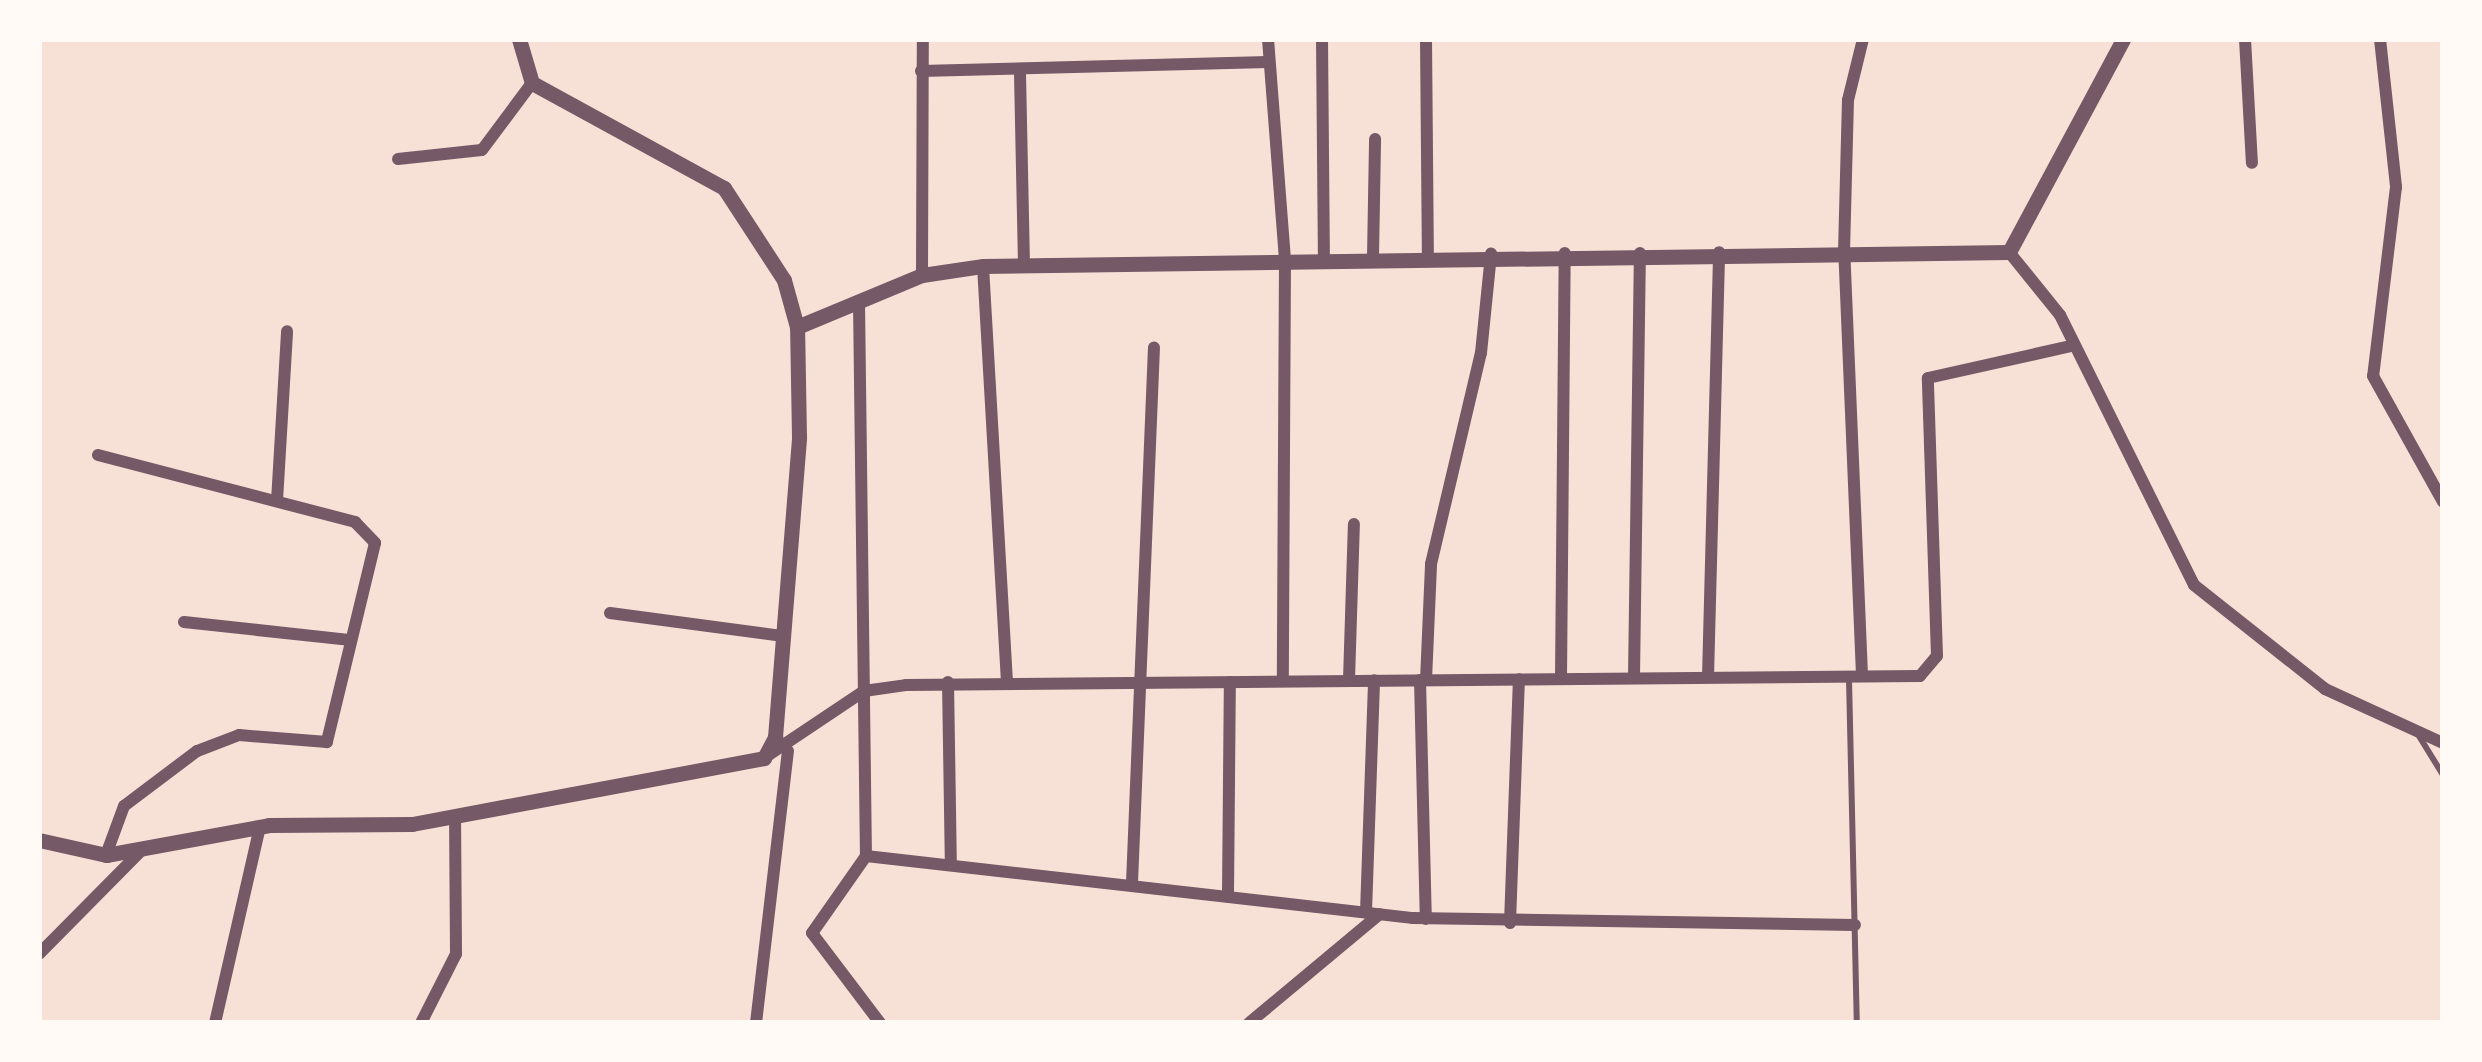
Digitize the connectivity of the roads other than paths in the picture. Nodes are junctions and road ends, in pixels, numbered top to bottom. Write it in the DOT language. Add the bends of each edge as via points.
graph roads {
  1 [pos="518,39"];
  2 [pos="923,39"];
  3 [pos="1268,39"];
  4 [pos="1322,39"];
  5 [pos="1426,39"];
  6 [pos="1863,39"];
  7 [pos="2123,39"];
  8 [pos="2246,39"];
  9 [pos="2380,39"];
  10 [pos="1268,62"];
  11 [pos="921,71"];
  12 [pos="1020,74"];
  13 [pos="532,83"];
  14 [pos="1375,139"];
  15 [pos="398,159"];
  16 [pos="2252,163"];
  17 [pos="1719,251"];
  18 [pos="1565,252"];
  19 [pos="1640,252"];
  20 [pos="1844,252"];
  21 [pos="2008,252"];
  22 [pos="1491,254"];
  23 [pos="1427,255"];
  24 [pos="1373,257"];
  25 [pos="1324,258"];
  26 [pos="1285,259"];
  27 [pos="983,266"];
  28 [pos="1024,267"];
  29 [pos="922,275"];
  30 [pos="859,302"];
  31 [pos="797,327"];
  32 [pos="287,332"];
  33 [pos="1154,346"];
  34 [pos="2071,346"];
  35 [pos="98,455"];
  36 [pos="277,501"];
  37 [pos="2443,502"];
  38 [pos="1354,524"];
  39 [pos="610,613"];
  40 [pos="184,622"];
  41 [pos="783,636"];
  42 [pos="351,640"];
  43 [pos="1856,675"];
  44 [pos="1634,677"];
  45 [pos="1708,677"];
  46 [pos="1562,678"];
  47 [pos="1519,679"];
  48 [pos="1349,680"];
  49 [pos="1374,680"];
  50 [pos="1424,680"];
  51 [pos="1283,681"];
  52 [pos="948,682"];
  53 [pos="1007,682"];
  54 [pos="1144,682"];
  55 [pos="1230,682"];
  56 [pos="864,691"];
  57 [pos="2419,736"];
  58 [pos="2443,743"];
  59 [pos="788,751"];
  60 [pos="764,758"];
  61 [pos="2443,775"];
  62 [pos="455,817"];
  63 [pos="260,826"];
  64 [pos="39,840"];
  65 [pos="140,852"];
  66 [pos="106,855"];
  67 [pos="866,856"];
  68 [pos="951,863"];
  69 [pos="1132,883"];
  70 [pos="1228,895"];
  71 [pos="1373,913"];
  72 [pos="1426,919"];
  73 [pos="1510,923"];
  74 [pos="1855,925"];
  75 [pos="39,954"];
  76 [pos="215,1023"];
  77 [pos="422,1023"];
  78 [pos="756,1023"];
  79 [pos="880,1023"];
  80 [pos="1250,1023"];
  81 [pos="1857,1023"];
  1 -- 13 [label="street"];
  2 -- 11 [label="street"];
  3 -- 10 [label="street"];
  4 -- 25 [label="street"];
  5 -- 23 [label="street"];
  6 -- 20 [label="street" via="1848,100"];
  7 -- 21 [label="street"];
  8 -- 16 [label="street"];
  9 -- 37 [label="street" via="2396,187 2373,376"];
  10 -- 12 [label="street"];
  10 -- 26 [label="street"];
  11 -- 12 [label="street"];
  11 -- 29 [label="street"];
  12 -- 28 [label="street"];
  13 -- 15 [label="street" via="482,150"];
  13 -- 31 [label="street" via="724,188 784,280"];
  14 -- 24 [label="street"];
  17 -- 19 [label="street"];
  17 -- 20 [label="street"];
  17 -- 45 [label="street"];
  18 -- 19 [label="street"];
  18 -- 22 [label="street"];
  18 -- 46 [label="street"];
  19 -- 44 [label="street"];
  20 -- 21 [label="street"];
  20 -- 43 [label="street"];
  21 -- 34 [label="street"];
  22 -- 23 [label="street"];
  22 -- 50 [label="street" via="1481,353 1431,564"];
  23 -- 24 [label="street"];
  24 -- 25 [label="street"];
  25 -- 26 [label="street"];
  26 -- 28 [label="street"];
  26 -- 51 [label="street"];
  27 -- 28 [label="street"];
  27 -- 29 [label="street"];
  27 -- 53 [label="street"];
  29 -- 30 [label="street"];
  30 -- 31 [label="street"];
  30 -- 56 [label="street"];
  31 -- 41 [label="street"];
  32 -- 36 [label="street"];
  33 -- 54 [label="street" via="1141,481"];
  34 -- 43 [label="street" via="1928,378 1937,656 1920,676"];
  34 -- 57 [label="street" via="2194,585 2325,689"];
  35 -- 36 [label="street"];
  36 -- 42 [label="street" via="374,532"];
  38 -- 48 [label="street"];
  39 -- 41 [label="street"];
  40 -- 42 [label="street"];
  41 -- 60 [label="street"];
  42 -- 66 [label="street" via="322,747 239,735 197,751 124,806"];
  43 -- 45 [label="street"];
  43 -- 74 [label="lane"];
  44 -- 45 [label="street"];
  44 -- 46 [label="street"];
  46 -- 47 [label="street"];
  47 -- 50 [label="street"];
  47 -- 73 [label="street"];
  48 -- 49 [label="street"];
  48 -- 51 [label="street"];
  49 -- 50 [label="street"];
  49 -- 71 [label="street"];
  50 -- 72 [label="street"];
  51 -- 55 [label="street"];
  52 -- 53 [label="street"];
  52 -- 56 [label="street"];
  52 -- 68 [label="street"];
  53 -- 54 [label="street"];
  54 -- 55 [label="street"];
  54 -- 69 [label="street"];
  55 -- 70 [label="street"];
  56 -- 59 [label="street"];
  56 -- 67 [label="street"];
  57 -- 58 [label="street"];
  57 -- 61 [label="lane"];
  59 -- 60 [label="street"];
  59 -- 78 [label="street"];
  60 -- 62 [label="street"];
  62 -- 63 [label="street"];
  62 -- 77 [label="street" via="456,954"];
  63 -- 65 [label="street"];
  63 -- 76 [label="street"];
  64 -- 66 [label="street"];
  65 -- 66 [label="street"];
  65 -- 75 [label="street"];
  67 -- 68 [label="street"];
  67 -- 79 [label="street" via="812,933"];
  68 -- 69 [label="street"];
  69 -- 70 [label="street"];
  70 -- 71 [label="street"];
  71 -- 72 [label="street"];
  71 -- 80 [label="street"];
  72 -- 73 [label="street"];
  73 -- 74 [label="street"];
  74 -- 81 [label="lane"];
}
